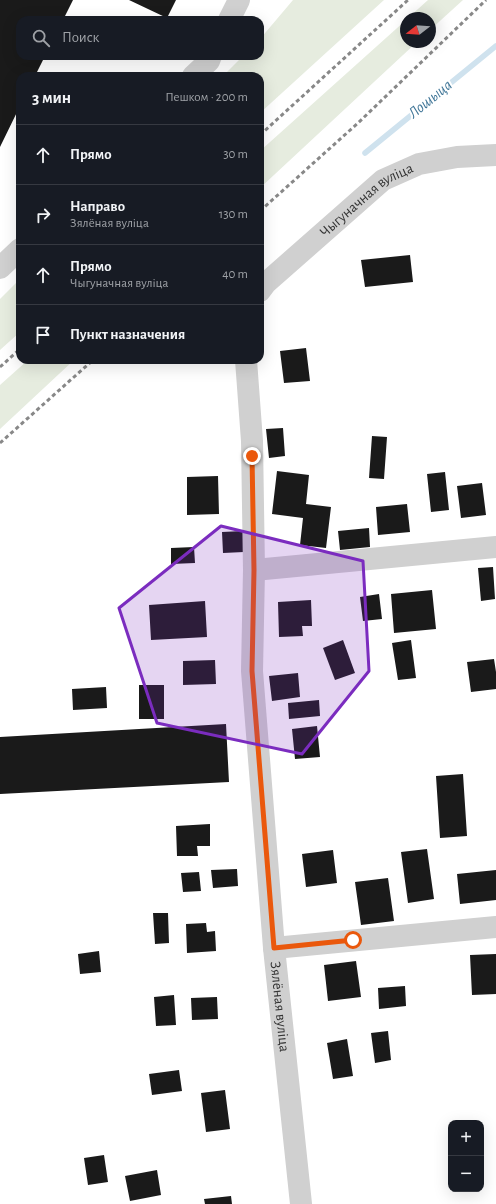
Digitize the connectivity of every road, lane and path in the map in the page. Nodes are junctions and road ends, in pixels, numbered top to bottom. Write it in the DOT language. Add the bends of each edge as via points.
graph roads {
  1 [pos="239,0"];
  2 [pos="231,16"];
  3 [pos="209,60"];
  4 [pos="197,72"];
  5 [pos="496,155"];
  6 [pos="16,253"];
  7 [pos="0,268"];
  8 [pos="264,286"];
  9 [pos="246,364"];
  10 [pos="496,547"];
  11 [pos="254,570"];
  12 [pos="496,927"];
  13 [pos="274,948"];
  14 [pos="301,1204"];
  1 -- 2 [label="street"];
  3 -- 4 [label="street"];
  5 -- 8 [label="street, Чыгуначная вуліца" via="457,157 419,164 383,180"];
  6 -- 7 [label="street"];
  9 -- 11 [label="street" via="252,441"];
  10 -- 11 [label="street"];
  11 -- 13 [label="street, Зялёная вуліца" via="252,671"];
  12 -- 13 [label="street"];
  13 -- 14 [label="street, Зялёная вуліца"];
}
